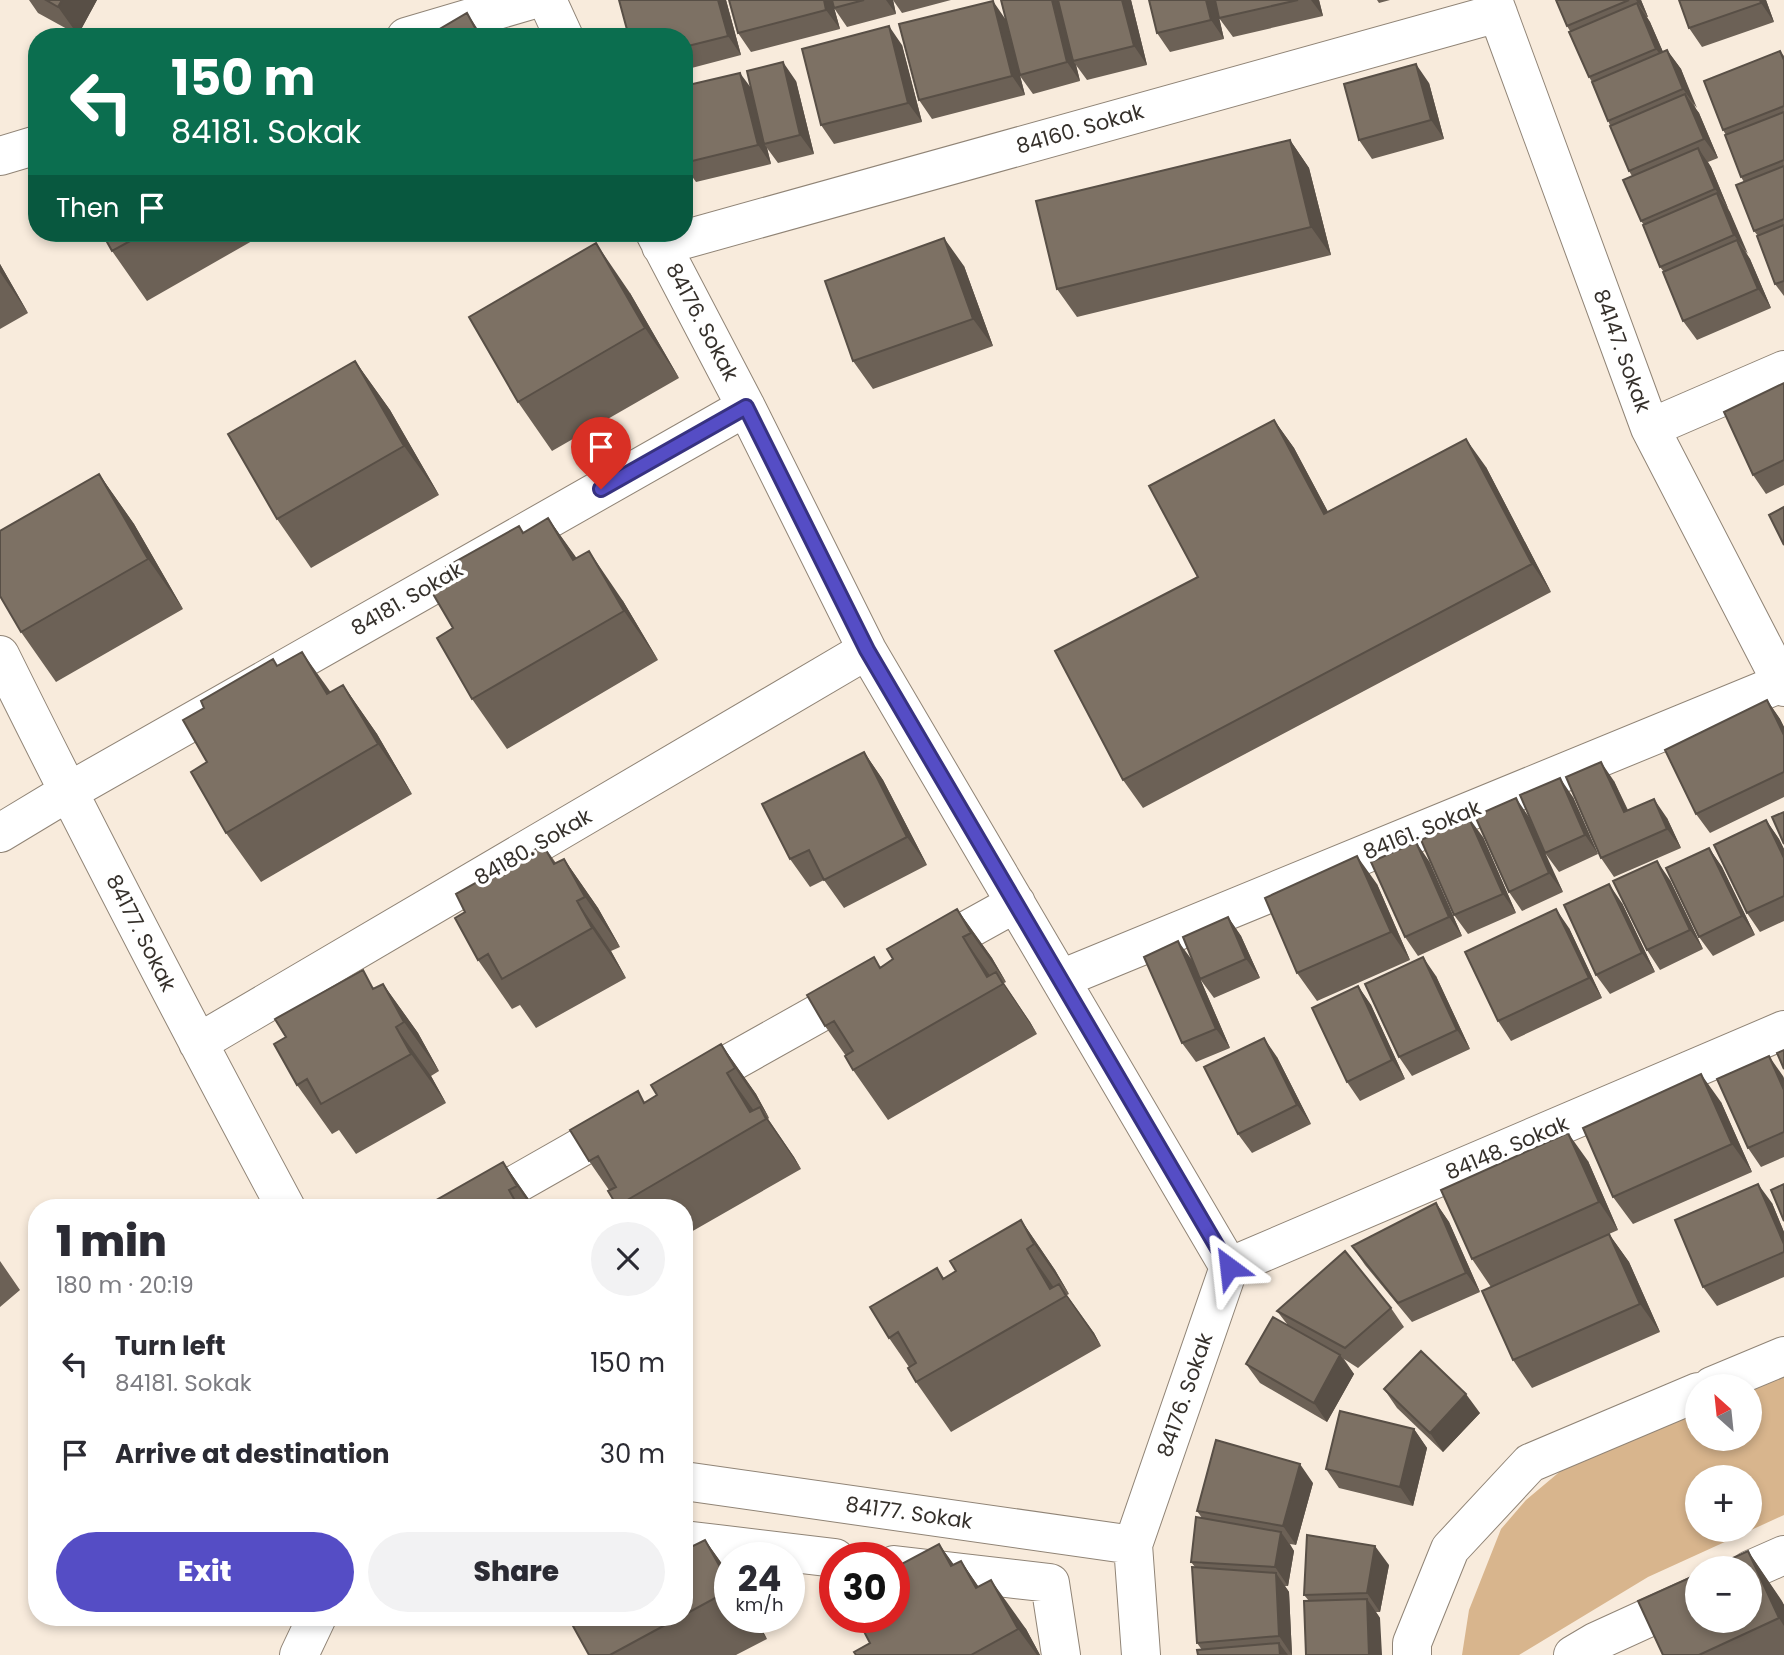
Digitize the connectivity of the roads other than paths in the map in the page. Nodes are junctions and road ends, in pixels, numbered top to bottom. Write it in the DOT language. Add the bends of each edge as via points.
graph roads {
  1 [pos="531,0"];
  2 [pos="547,0"];
  3 [pos="1495,7"];
  4 [pos="436,28"];
  5 [pos="560,28"];
  6 [pos="28,148"];
  7 [pos="0,156"];
  8 [pos="693,229"];
  9 [pos="660,242"];
  10 [pos="1784,370"];
  11 [pos="746,407"];
  12 [pos="1650,428"];
  13 [pos="867,650"];
  14 [pos="0,655"];
  15 [pos="1783,684"];
  16 [pos="68,792"];
  17 [pos="0,833"];
  18 [pos="1016,903"];
  19 [pos="1060,979"];
  20 [pos="1784,1030"];
  21 [pos="198,1044"];
  22 [pos="281,1199"];
  23 [pos="490,1199"];
  24 [pos="1229,1267"];
  25 [pos="1784,1356"];
  26 [pos="1741,1374"];
  27 [pos="1685,1397"];
  28 [pos="693,1482"];
  29 [pos="693,1541"];
  30 [pos="1133,1545"];
  31 [pos="1784,1555"];
  32 [pos="819,1556"];
  33 [pos="1762,1565"];
  34 [pos="910,1567"];
  35 [pos="1685,1601"];
  36 [pos="313,1626"];
  37 [pos="299,1655"];
  38 [pos="1061,1655"];
  39 [pos="1141,1655"];
  40 [pos="1412,1655"];
  41 [pos="1573,1655"];
  1 -- 4 [label="street"];
  2 -- 5 [label="street"];
  3 -- 8 [label="street, 84160. Sokak"];
  3 -- 12 [label="street, 84147. Sokak"];
  6 -- 7 [label="street"];
  9 -- 11 [label="street, 84176. Sokak"];
  10 -- 12 [label="street"];
  11 -- 13 [label="street, 84176. Sokak"];
  11 -- 16 [label="street, 84181. Sokak"];
  12 -- 15 [label="street, 84147. Sokak"];
  13 -- 18 [label="street, 84176. Sokak"];
  13 -- 21 [label="street, 84180. Sokak"];
  14 -- 16 [label="street, 84177. Sokak"];
  15 -- 19 [label="street, 84161. Sokak"];
  16 -- 17 [label="street, 84181. Sokak"];
  16 -- 21 [label="street, 84177. Sokak"];
  18 -- 19 [label="street, 84176. Sokak"];
  18 -- 23 [label="street"];
  19 -- 24 [label="street, 84176. Sokak"];
  20 -- 24 [label="street, 84148. Sokak"];
  21 -- 22 [label="street, 84177. Sokak"];
  24 -- 30 [label="street, 84176. Sokak"];
  25 -- 26 [label="street"];
  27 -- 40 [label="street" via="1530,1463 1450,1549 1412,1643"];
  28 -- 30 [label="street, 84177. Sokak"];
  29 -- 32 [label="street"];
  30 -- 39 [label="street, 84176. Sokak"];
  31 -- 33 [label="street"];
  34 -- 38 [label="street" via="1050,1583"];
  35 -- 41 [label="street"];
  36 -- 37 [label="street"];
}
